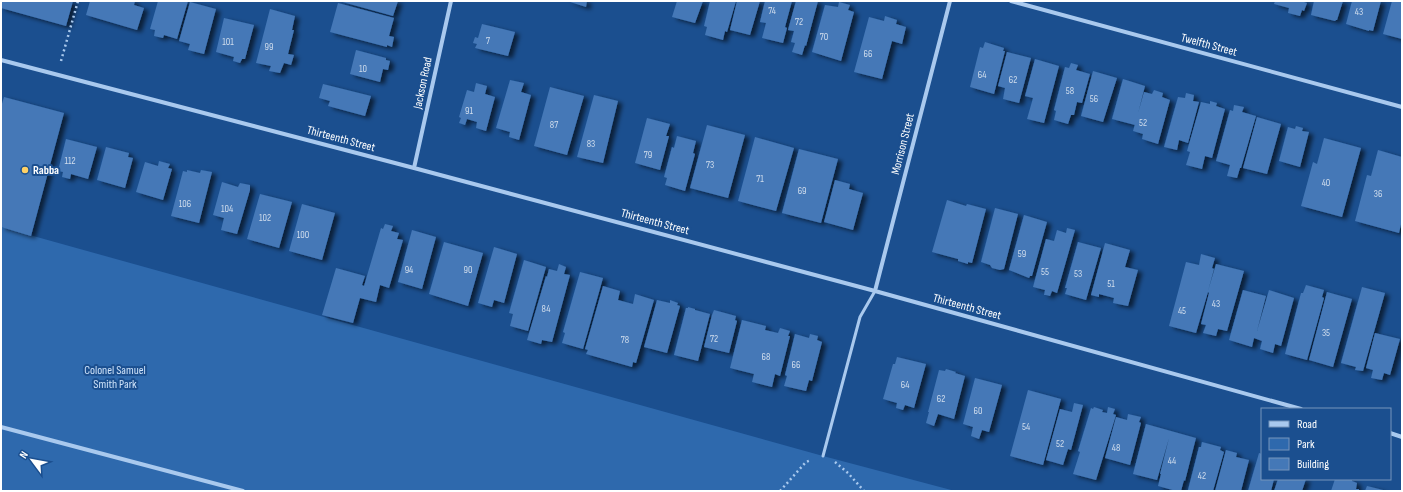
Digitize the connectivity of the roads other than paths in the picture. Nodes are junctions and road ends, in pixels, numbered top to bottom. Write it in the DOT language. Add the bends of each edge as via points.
graph roads {
  1 [pos="451,1"];
  2 [pos="950,1"];
  3 [pos="1011,1"];
  4 [pos="1,60"];
  5 [pos="1402,107"];
  6 [pos="414,168"];
  7 [pos="875,292"];
  8 [pos="1297,408"];
  9 [pos="1,427"];
  10 [pos="1391,433"];
  11 [pos="1402,437"];
  12 [pos="823,456"];
  13 [pos="242,491"];
  1 -- 6 [label="street, Jackson Road"];
  2 -- 7 [label="street, Morrison Street"];
  3 -- 5 [label="street, Twelfth Street"];
  4 -- 6 [label="street, Thirteenth Street"];
  6 -- 7 [label="street, Thirteenth Street"];
  7 -- 8 [label="street, Thirteenth Street"];
  7 -- 12 [label="lane" via="860,317"];
  9 -- 13 [label="street"];
  10 -- 11 [label="street"];
}
